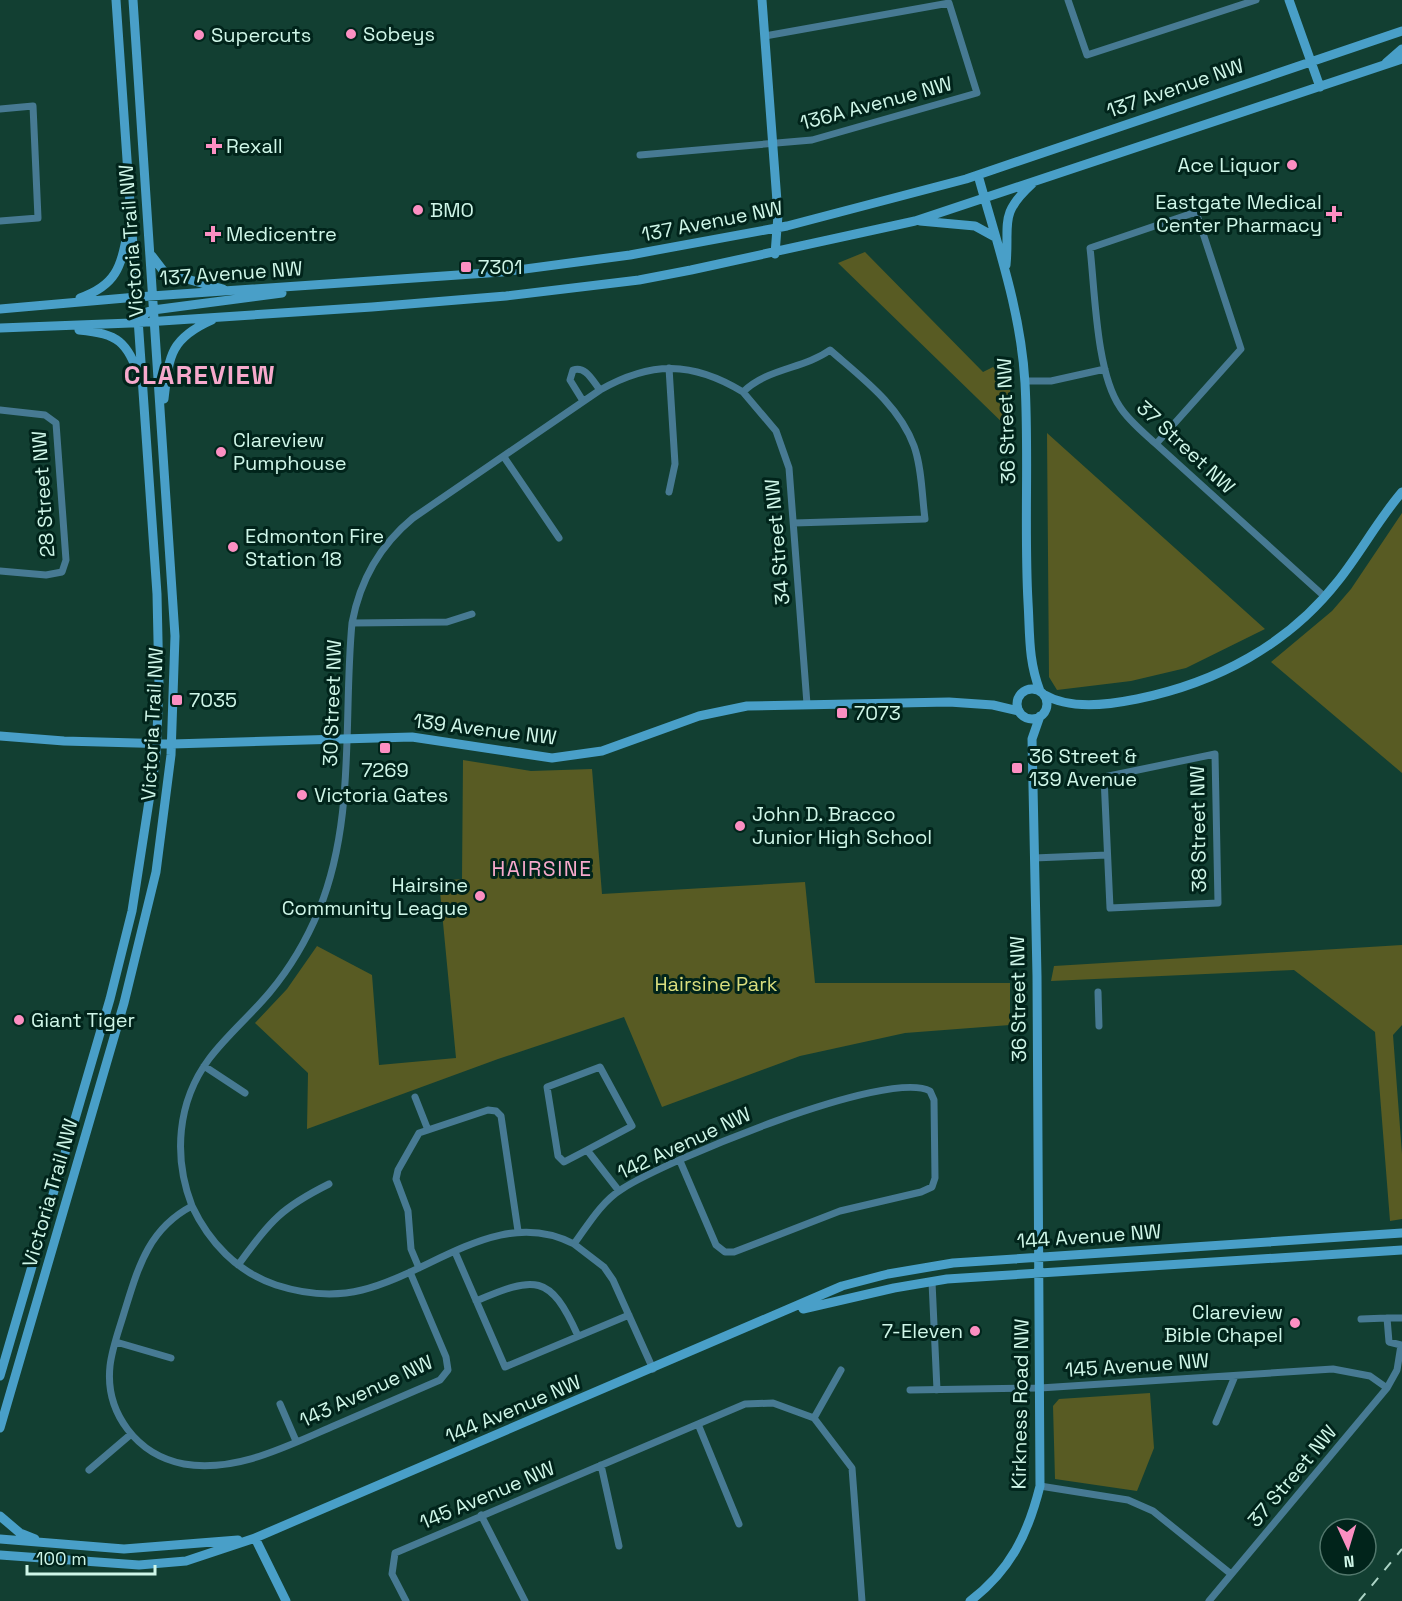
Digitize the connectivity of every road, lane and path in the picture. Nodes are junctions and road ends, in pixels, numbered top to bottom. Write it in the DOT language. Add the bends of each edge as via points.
graph roads {
  1 [pos="117,0"];
  2 [pos="133,0"];
  3 [pos="762,0"];
  4 [pos="1068,0"];
  5 [pos="1256,0"];
  6 [pos="1289,0"];
  7 [pos="1402,31"];
  8 [pos="765,36"];
  9 [pos="1402,49"];
  10 [pos="1402,58"];
  11 [pos="1310,61"];
  12 [pos="1384,64"];
  13 [pos="1320,87"];
  14 [pos="0,109"];
  15 [pos="772,144"];
  16 [pos="640,155"];
  17 [pos="978,175"];
  18 [pos="1036,180"];
  19 [pos="984,197"];
  20 [pos="131,215"];
  21 [pos="0,221"];
  22 [pos="915,221"];
  23 [pos="778,227"];
  24 [pos="995,237"];
  25 [pos="150,252"];
  26 [pos="775,254"];
  27 [pos="1005,271"];
  28 [pos="334,285"];
  29 [pos="234,291"];
  30 [pos="153,296"];
  31 [pos="137,297"];
  32 [pos="67,303"];
  33 [pos="0,309"];
  34 [pos="153,310"];
  35 [pos="220,317"];
  36 [pos="154,321"];
  37 [pos="139,322"];
  38 [pos="52,327"];
  39 [pos="0,328"];
  40 [pos="669,368"];
  41 [pos="1105,369"];
  42 [pos="1025,381"];
  43 [pos="144,388"];
  44 [pos="600,390"];
  45 [pos="743,392"];
  46 [pos="583,401"];
  47 [pos="0,410"];
  48 [pos="161,419"];
  49 [pos="1156,444"];
  50 [pos="504,457"];
  51 [pos="669,492"];
  52 [pos="1402,492"];
  53 [pos="794,522"];
  54 [pos="559,538"];
  55 [pos="0,571"];
  56 [pos="1325,597"];
  57 [pos="472,614"];
  58 [pos="352,623"];
  59 [pos="1031,670"];
  60 [pos="1024,692"];
  61 [pos="1042,693"];
  62 [pos="807,704"];
  63 [pos="1070,704"];
  64 [pos="993,705"];
  65 [pos="1021,713"];
  66 [pos="1042,714"];
  67 [pos="0,736"];
  68 [pos="346,738"];
  69 [pos="1032,740"];
  70 [pos="157,743"];
  71 [pos="172,744"];
  72 [pos="1107,855"];
  73 [pos="1034,858"];
  74 [pos="1098,992"];
  75 [pos="1099,1026"];
  76 [pos="204,1066"];
  77 [pos="245,1093"];
  78 [pos="415,1097"];
  79 [pos="428,1130"];
  80 [pos="587,1150"];
  81 [pos="680,1161"];
  82 [pos="329,1184"];
  83 [pos="619,1191"];
  84 [pos="192,1206"];
  85 [pos="518,1231"];
  86 [pos="1402,1233"];
  87 [pos="574,1244"];
  88 [pos="1402,1250"];
  89 [pos="454,1252"];
  90 [pos="1037,1257"];
  91 [pos="238,1265"];
  92 [pos="419,1268"];
  93 [pos="410,1272"];
  94 [pos="1038,1274"];
  95 [pos="932,1282"];
  96 [pos="476,1301"];
  97 [pos="785,1312"];
  98 [pos="629,1315"];
  99 [pos="1387,1318"];
  100 [pos="1402,1318"];
  101 [pos="1361,1319"];
  102 [pos="578,1336"];
  103 [pos="116,1342"];
  104 [pos="1401,1344"];
  105 [pos="171,1358"];
  106 [pos="652,1369"];
  107 [pos="841,1370"];
  108 [pos="0,1376"];
  109 [pos="1235,1376"];
  110 [pos="1041,1388"];
  111 [pos="1387,1388"];
  112 [pos="910,1390"];
  113 [pos="937,1390"];
  114 [pos="280,1404"];
  115 [pos="814,1418"];
  116 [pos="1216,1422"];
  117 [pos="698,1424"];
  118 [pos="0,1428"];
  119 [pos="130,1435"];
  120 [pos="296,1442"];
  121 [pos="601,1465"];
  122 [pos="88,1470"];
  123 [pos="1040,1486"];
  124 [pos="481,1515"];
  125 [pos="0,1516"];
  126 [pos="739,1524"];
  127 [pos="255,1538"];
  128 [pos="0,1539"];
  129 [pos="49,1543"];
  130 [pos="619,1546"];
  131 [pos="0,1555"];
  132 [pos="40,1559"];
  133 [pos="0,1562"];
  134 [pos="1232,1574"];
  135 [pos="286,1601"];
  136 [pos="406,1601"];
  137 [pos="525,1601"];
  138 [pos="862,1601"];
  139 [pos="970,1601"];
  140 [pos="1209,1601"];
  1 -- 20 [label="main road, Victoria Trail NW"];
  2 -- 25 [label="main road, Victoria Trail NW"];
  3 -- 8 [label="main road"];
  4 -- 5 [label="street" via="1087,55"];
  6 -- 11 [label="main road"];
  7 -- 11 [label="main road, 137 Avenue NW"];
  8 -- 15 [label="main road"];
  8 -- 15 [label="street, 136A Avenue NW" via="949,3 977,93 812,140"];
  9 -- 12 [label="main road"];
  10 -- 12 [label="main road"];
  11 -- 13 [label="main road"];
  11 -- 17 [label="main road, 137 Avenue NW"];
  12 -- 13 [label="main road"];
  13 -- 18 [label="main road"];
  14 -- 21 [label="street" via="33,106 38,218"];
  15 -- 16 [label="street, 136A Avenue NW"];
  15 -- 23 [label="main road"];
  17 -- 19 [label="main road, 36 Street NW"];
  17 -- 23 [label="main road, 137 Avenue NW" via="864,208"];
  18 -- 19 [label="main road"];
  18 -- 27 [label="main road" via="1010,208"];
  19 -- 22 [label="main road"];
  19 -- 24 [label="main road, 36 Street NW"];
  20 -- 31 [label="main road, Victoria Trail NW"];
  20 -- 32 [label="main road" via="115,275 96,292"];
  22 -- 24 [label="main road" via="975,226"];
  22 -- 26 [label="main road"];
  23 -- 26 [label="main road"];
  23 -- 28 [label="main road, 137 Avenue NW" via="630,255 512,270"];
  24 -- 27 [label="main road, 36 Street NW"];
  25 -- 29 [label="main road" via="165,273"];
  25 -- 30 [label="main road, Victoria Trail NW"];
  26 -- 35 [label="main road" via="639,280 506,296"];
  27 -- 42 [label="main road, 36 Street NW" via="1018,318"];
  28 -- 29 [label="main road, 137 Avenue NW"];
  28 -- 34 [label="main road"];
  29 -- 30 [label="main road, 137 Avenue NW"];
  30 -- 31 [label="main road, 137 Avenue NW"];
  30 -- 34 [label="main road, Victoria Trail NW"];
  31 -- 32 [label="main road, 137 Avenue NW"];
  31 -- 37 [label="main road, Victoria Trail NW"];
  32 -- 33 [label="main road, 137 Avenue NW"];
  34 -- 36 [label="main road, Victoria Trail NW"];
  34 -- 37 [label="main road"];
  35 -- 36 [label="main road"];
  35 -- 48 [label="main road" via="195,328 175,346"];
  36 -- 37 [label="main road"];
  36 -- 48 [label="main road, Victoria Trail NW"];
  37 -- 38 [label="main road"];
  37 -- 43 [label="main road, Victoria Trail NW"];
  38 -- 39 [label="main road"];
  38 -- 43 [label="main road" via="116,338 130,353"];
  40 -- 44 [label="street, 30 Street NW" via="637,372"];
  40 -- 45 [label="street, 30 Street NW" via="706,373"];
  40 -- 51 [label="street" via="675,464"];
  41 -- 42 [label="street" via="1051,381"];
  41 -- 49 [label="street, 37 Street NW" via="1120,408"];
  41 -- 49 [label="street, 37 Street NW" via="1090,248 1197,212 1241,349"];
  42 -- 59 [label="main road, 36 Street NW"];
  43 -- 70 [label="main road, Victoria Trail NW" via="159,644"];
  44 -- 46 [label="street, 30 Street NW"];
  44 -- 46 [label="street" via="583,370 573,370 570,380"];
  45 -- 53 [label="street, 34 Street NW" via="768,419 783,445"];
  45 -- 53 [label="street" via="759,379 818,359 830,350 882,396 902,421 915,447 925,519"];
  46 -- 50 [label="street, 30 Street NW"];
  47 -- 55 [label="street, 28 Street NW" via="49,416 57,428 66,560 62,572 46,575"];
  48 -- 71 [label="main road, Victoria Trail NW" via="175,636"];
  49 -- 56 [label="street, 37 Street NW"];
  50 -- 54 [label="street"];
  50 -- 58 [label="street, 30 Street NW" via="413,518 390,539 366,576"];
  52 -- 56 [label="main road"];
  53 -- 62 [label="street, 34 Street NW"];
  56 -- 63 [label="main road" via="1275,641 1219,674 1140,698"];
  57 -- 58 [label="street, 30 Street NW" via="447,622"];
  58 -- 68 [label="street, 30 Street NW"];
  59 -- 60 [label="main road, 36 Street NW"];
  59 -- 61 [label="main road, 36 Street NW"];
  60 -- 61 [label="main road"];
  60 -- 64 [label="main road, 139 Avenue NW"];
  60 -- 65 [label="main road" via="1017,702"];
  61 -- 63 [label="main road" via="1054,701"];
  61 -- 66 [label="main road" via="1047,703"];
  62 -- 64 [label="main road, 139 Avenue NW"];
  62 -- 68 [label="main road, 139 Avenue NW" via="717,711 602,751 562,758 527,756 428,738"];
  63 -- 66 [label="main road"];
  64 -- 65 [label="main road, 139 Avenue NW"];
  65 -- 66 [label="main road" via="1031,718"];
  65 -- 69 [label="main road, 36 Street NW"];
  66 -- 69 [label="main road, 36 Street NW"];
  67 -- 70 [label="main road, 139 Avenue NW"];
  68 -- 71 [label="main road, 139 Avenue NW"];
  68 -- 76 [label="street, 30 Street NW" via="341,833 318,913 271,991"];
  69 -- 73 [label="main road, 36 Street NW"];
  70 -- 71 [label="main road, 139 Avenue NW"];
  70 -- 108 [label="main road, Victoria Trail NW" via="132,910 110,999"];
  71 -- 118 [label="main road, Victoria Trail NW" via="156,873 124,1003"];
  72 -- 72 [label="street, 38 Street NW" via="1110,908 1218,903 1215,754 1104,777"];
  72 -- 73 [label="street"];
  73 -- 90 [label="main road, 36 Street NW"];
  74 -- 75 [label="street"];
  76 -- 77 [label="street"];
  76 -- 84 [label="street, 30 Street NW" via="189,1097 181,1131 182,1170"];
  78 -- 79 [label="street"];
  79 -- 85 [label="street" via="488,1110 501,1116"];
  79 -- 92 [label="street" via="413,1140 396,1179 408,1211 411,1250"];
  80 -- 80 [label="street" via="632,1126 600,1067 548,1087 558,1156 564,1162"];
  80 -- 83 [label="street"];
  81 -- 81 [label="street, 142 Avenue NW" via="716,1245 725,1252 738,1251 840,1211 932,1187 935,1107 930,1091 912,1087 825,1104 752,1129"];
  81 -- 83 [label="street, 142 Avenue NW"];
  82 -- 91 [label="street" via="278,1214"];
  83 -- 87 [label="street, 142 Avenue NW"];
  84 -- 91 [label="street" via="211,1239"];
  84 -- 103 [label="street" via="166,1223 145,1251"];
  85 -- 87 [label="street" via="542,1232"];
  85 -- 89 [label="street"];
  86 -- 90 [label="main road, 144 Avenue NW"];
  87 -- 98 [label="street" via="609,1273"];
  88 -- 94 [label="main road, 144 Avenue NW"];
  89 -- 92 [label="street"];
  89 -- 96 [label="street"];
  90 -- 94 [label="main road, Kirkness Road NW"];
  90 -- 97 [label="main road, 144 Avenue NW" via="953,1263 888,1274 842,1286"];
  91 -- 93 [label="street" via="270,1283 325,1294 362,1290"];
  92 -- 93 [label="street"];
  93 -- 120 [label="street, 143 Avenue NW" via="446,1356 448,1370 440,1380"];
  94 -- 95 [label="main road, 144 Avenue NW"];
  94 -- 110 [label="main road, Kirkness Road NW"];
  95 -- 97 [label="main road, 144 Avenue NW"];
  95 -- 113 [label="street"];
  96 -- 102 [label="street" via="517,1284 536,1285 558,1299"];
  96 -- 102 [label="street" via="506,1367"];
  97 -- 106 [label="main road, 144 Avenue NW"];
  98 -- 102 [label="street"];
  98 -- 106 [label="street"];
  99 -- 100 [label="street"];
  99 -- 101 [label="street"];
  99 -- 104 [label="street" via="1389,1342"];
  103 -- 105 [label="street"];
  103 -- 119 [label="street" via="110,1364 111,1393"];
  104 -- 111 [label="street, 37 Street NW" via="1397,1370"];
  106 -- 127 [label="main road, 144 Avenue NW"];
  107 -- 115 [label="street"];
  109 -- 110 [label="street, 145 Avenue NW"];
  109 -- 111 [label="street, 145 Avenue NW" via="1333,1368 1370,1376"];
  109 -- 116 [label="street, 145 Avenue NW"];
  110 -- 113 [label="street, 145 Avenue NW"];
  110 -- 123 [label="main road, Kirkness Road NW"];
  111 -- 134 [label="street, 37 Street NW"];
  112 -- 113 [label="street, 145 Avenue NW"];
  114 -- 120 [label="street, 143 Avenue NW"];
  115 -- 117 [label="street, 145 Avenue NW" via="773,1402 745,1404"];
  115 -- 138 [label="street" via="852,1468"];
  117 -- 121 [label="street, 145 Avenue NW"];
  117 -- 126 [label="street"];
  119 -- 120 [label="street, 143 Avenue NW" via="164,1458 205,1466 254,1458"];
  119 -- 122 [label="street"];
  121 -- 124 [label="street, 145 Avenue NW"];
  121 -- 130 [label="street"];
  123 -- 134 [label="street" via="1128,1500 1153,1511"];
  123 -- 139 [label="main road, Kirkness Road NW" via="1018,1549 1003,1571"];
  124 -- 136 [label="street, 145 Avenue NW" via="395,1553 392,1574"];
  124 -- 137 [label="street"];
  125 -- 129 [label="main road" via="20,1533"];
  127 -- 129 [label="main road, 144 Avenue NW" via="124,1549"];
  127 -- 132 [label="main road, 144 Avenue NW" via="186,1561 139,1565"];
  127 -- 135 [label="main road"];
  128 -- 129 [label="main road, 144 Avenue NW"];
  131 -- 132 [label="main road, 144 Avenue NW"];
  132 -- 133 [label="main road"];
  134 -- 140 [label="street, 37 Street NW"];
}
